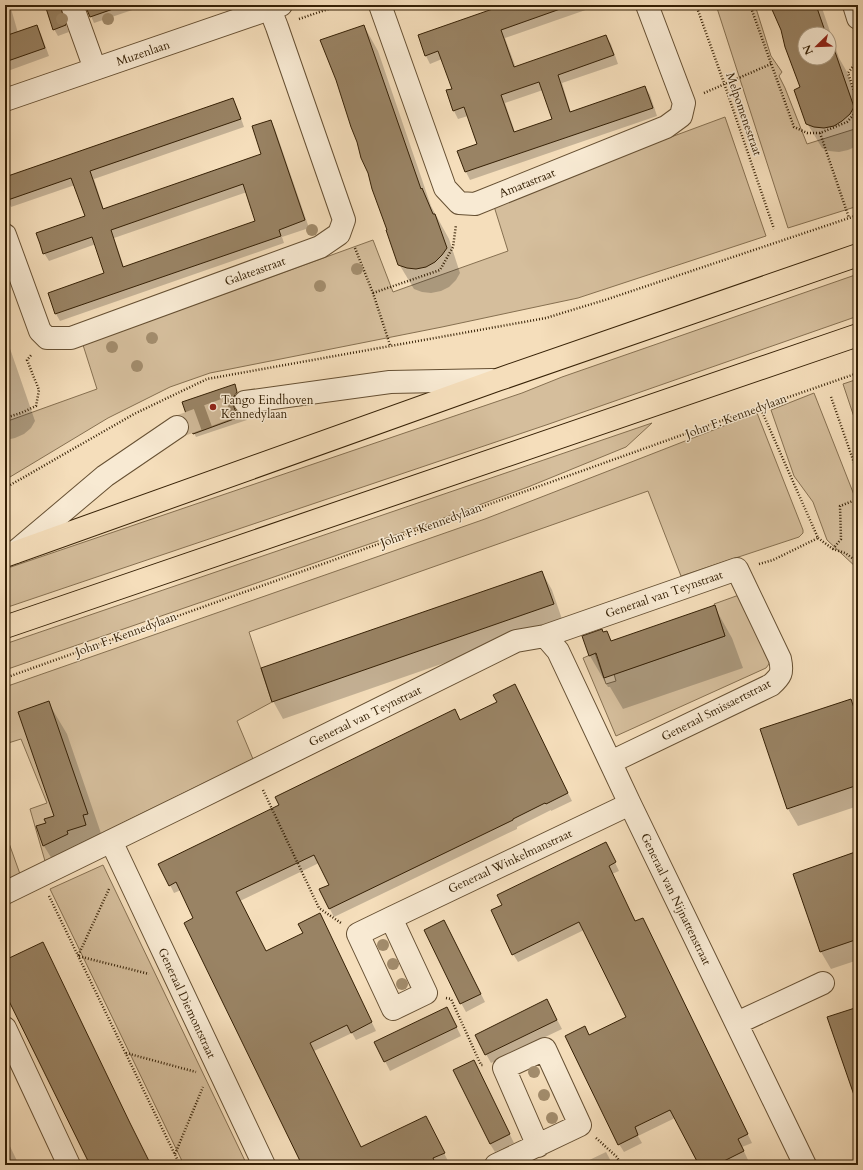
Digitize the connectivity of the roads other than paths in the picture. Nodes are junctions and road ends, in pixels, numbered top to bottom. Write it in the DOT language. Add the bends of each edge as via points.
graph roads {
  1 [pos="72,5"];
  2 [pos="380,5"];
  3 [pos="647,5"];
  4 [pos="854,5"];
  5 [pos="278,6"];
  6 [pos="858,18"];
  7 [pos="95,70"];
  8 [pos="5,100"];
  9 [pos="5,235"];
  10 [pos="858,255"];
  11 [pos="858,335"];
  12 [pos="497,380"];
  13 [pos="245,402"];
  14 [pos="177,427"];
  15 [pos="10,555"];
  16 [pos="737,569"];
  17 [pos="5,627"];
  18 [pos="545,636"];
  19 [pos="611,762"];
  20 [pos="630,804"];
  21 [pos="111,841"];
  22 [pos="5,893"];
  23 [pos="391,918"];
  24 [pos="823,983"];
  25 [pos="737,1023"];
  26 [pos="5,1028"];
  27 [pos="538,1146"];
  28 [pos="69,1165"];
  29 [pos="264,1165"];
  30 [pos="496,1165"];
  31 [pos="805,1165"];
  1 -- 7 [label="street"];
  2 -- 3 [label="street, Amatastraat" via="445,188 459,203 475,204 666,127 681,116 684,102"];
  4 -- 6 [label="street"];
  5 -- 7 [label="street, Muzenlaan"];
  5 -- 9 [label="street, Galateastraat" via="277,27 344,220 339,234 320,247 71,338 47,338 40,331"];
  7 -- 8 [label="street, Muzenlaan"];
  10 -- 12 [label="main road"];
  11 -- 17 [label="main road"];
  12 -- 13 [label="street" via="390,382"];
  12 -- 15 [label="main road"];
  14 -- 15 [label="street" via="105,476"];
  16 -- 18 [label="street, Generaal van Teynstraat"];
  16 -- 19 [label="street, Generaal Smissaertstraat" via="780,659 782,668 779,677 770,685"];
  18 -- 19 [label="street, Generaal van Nijnattenstraat" via="558,651"];
  18 -- 21 [label="street, Generaal van Teynstraat" via="516,641"];
  19 -- 20 [label="street, Generaal van Nijnattenstraat"];
  20 -- 23 [label="street, Generaal Winkelmanstraat"];
  20 -- 25 [label="street, Generaal van Nijnattenstraat"];
  21 -- 22 [label="street, Generaal van Teynstraat"];
  21 -- 29 [label="street, Generaal Diemontstraat" via="177,981 213,1073"];
  23 -- 23 [label="street, Generaal Winkelmanstraat" via="426,993 392,1010 358,934"];
  24 -- 25 [label="street"];
  25 -- 31 [label="street, Generaal van Nijnattenstraat"];
  26 -- 28 [label="street"];
  27 -- 27 [label="street" via="504,1068 545,1049 580,1125"];
  27 -- 30 [label="street"];
}
